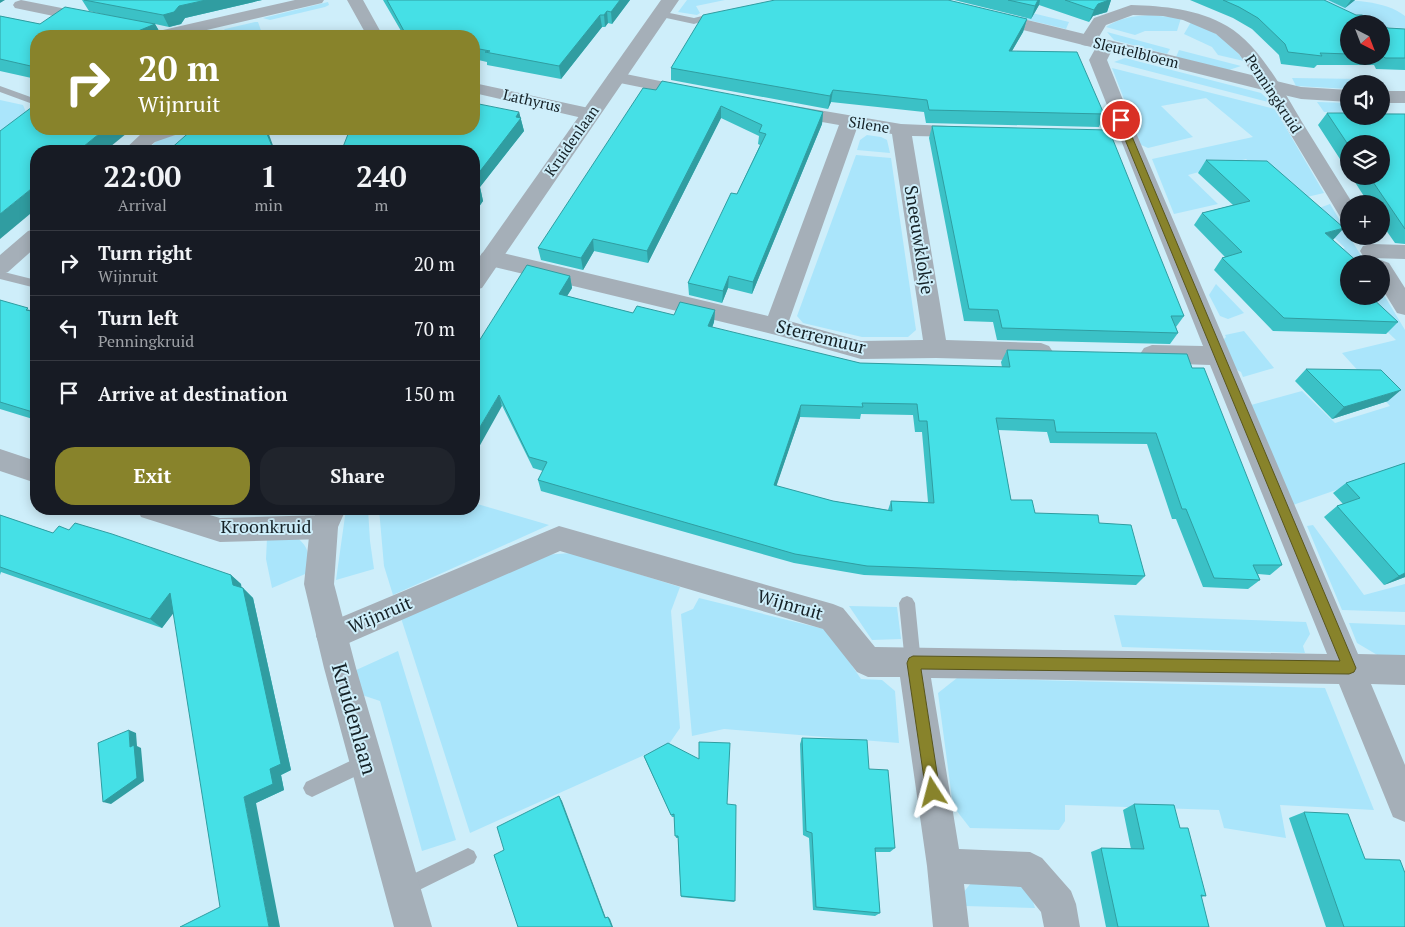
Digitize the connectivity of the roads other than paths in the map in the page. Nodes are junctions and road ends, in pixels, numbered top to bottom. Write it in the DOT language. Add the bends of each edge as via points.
graph roads {
  1 [pos="316,0"];
  2 [pos="355,0"];
  3 [pos="925,0"];
  4 [pos="21,5"];
  5 [pos="665,7"];
  6 [pos="1192,8"];
  7 [pos="732,12"];
  8 [pos="104,21"];
  9 [pos="190,30"];
  10 [pos="372,30"];
  11 [pos="1097,44"];
  12 [pos="616,77"];
  13 [pos="1271,86"];
  14 [pos="0,89"];
  15 [pos="480,89"];
  16 [pos="1340,95"];
  17 [pos="710,96"];
  18 [pos="1390,97"];
  19 [pos="1405,97"];
  20 [pos="30,100"];
  21 [pos="775,108"];
  22 [pos="591,114"];
  23 [pos="850,122"];
  24 [pos="901,130"];
  25 [pos="986,132"];
  26 [pos="157,135"];
  27 [pos="140,145"];
  28 [pos="1340,200"];
  29 [pos="30,241"];
  30 [pos="1405,252"];
  31 [pos="1373,255"];
  32 [pos="490,258"];
  33 [pos="0,268"];
  34 [pos="480,273"];
  35 [pos="0,275"];
  36 [pos="30,282"];
  37 [pos="1390,283"];
  38 [pos="1405,307"];
  39 [pos="776,326"];
  40 [pos="936,350"];
  41 [pos="1063,352"];
  42 [pos="1131,354"];
  43 [pos="1219,356"];
  44 [pos="0,460"];
  45 [pos="30,470"];
  46 [pos="171,515"];
  47 [pos="328,518"];
  48 [pos="907,603"];
  49 [pos="331,636"];
  50 [pos="913,663"];
  51 [pos="1349,668"];
  52 [pos="1405,670"];
  53 [pos="367,762"];
  54 [pos="312,788"];
  55 [pos="1405,805"];
  56 [pos="468,856"];
  57 [pos="944,866"];
  58 [pos="403,889"];
  59 [pos="414,927"];
  60 [pos="951,927"];
  61 [pos="1062,927"];
  1 -- 9 [label="street"];
  2 -- 10 [label="street"];
  3 -- 11 [label="street, Sleutelbloem"];
  4 -- 8 [label="street"];
  5 -- 7 [label="lane" via="694,21"];
  5 -- 12 [label="street, Kruidenlaan"];
  6 -- 11 [label="street, Penningkruid" via="1131,10 1100,22"];
  6 -- 13 [label="street, Penningkruid" via="1245,50"];
  11 -- 13 [label="street, Sleutelbloem"];
  11 -- 43 [label="street, Penningkruid" via="1117,135"];
  12 -- 17 [label="street"];
  12 -- 22 [label="street, Kruidenlaan"];
  13 -- 16 [label="street, Sleutelbloem" via="1301,93"];
  13 -- 28 [label="street, Penningkruid"];
  14 -- 20 [label="lane"];
  15 -- 22 [label="street, Lathyrus"];
  18 -- 19 [label="street"];
  21 -- 23 [label="street, Silene"];
  22 -- 32 [label="street, Kruidenlaan"];
  23 -- 24 [label="street, Silene"];
  23 -- 39 [label="street"];
  24 -- 25 [label="street, Silene"];
  24 -- 40 [label="street, Sneeuwklokje"];
  26 -- 27 [label="street"];
  29 -- 33 [label="street"];
  30 -- 31 [label="street"];
  32 -- 34 [label="street, Kruidenlaan"];
  32 -- 39 [label="street, Sterremuur"];
  35 -- 36 [label="lane"];
  37 -- 38 [label="street"];
  39 -- 40 [label="street, Sterremuur" via="861,350"];
  40 -- 41 [label="street, Sterremuur"];
  42 -- 43 [label="street"];
  43 -- 51 [label="street, Penningkruid"];
  44 -- 45 [label="street"];
  46 -- 47 [label="street, Kroonkruid" via="220,530"];
  47 -- 49 [label="street, Kruidenlaan" via="319,584"];
  48 -- 50 [label="lane"];
  49 -- 50 [label="street, Wijnruit" via="559,538 833,618 868,662"];
  49 -- 53 [label="street, Kruidenlaan"];
  50 -- 51 [label="street, Wijnruit"];
  50 -- 57 [label="street"];
  51 -- 52 [label="street, Wijnruit"];
  51 -- 55 [label="street, Penningkruid"];
  53 -- 54 [label="lane"];
  53 -- 58 [label="street, Kruidenlaan"];
  56 -- 58 [label="lane"];
  57 -- 60 [label="street"];
  57 -- 61 [label="street" via="1030,870 1058,904"];
  58 -- 59 [label="street, Kruidenlaan"];
}
